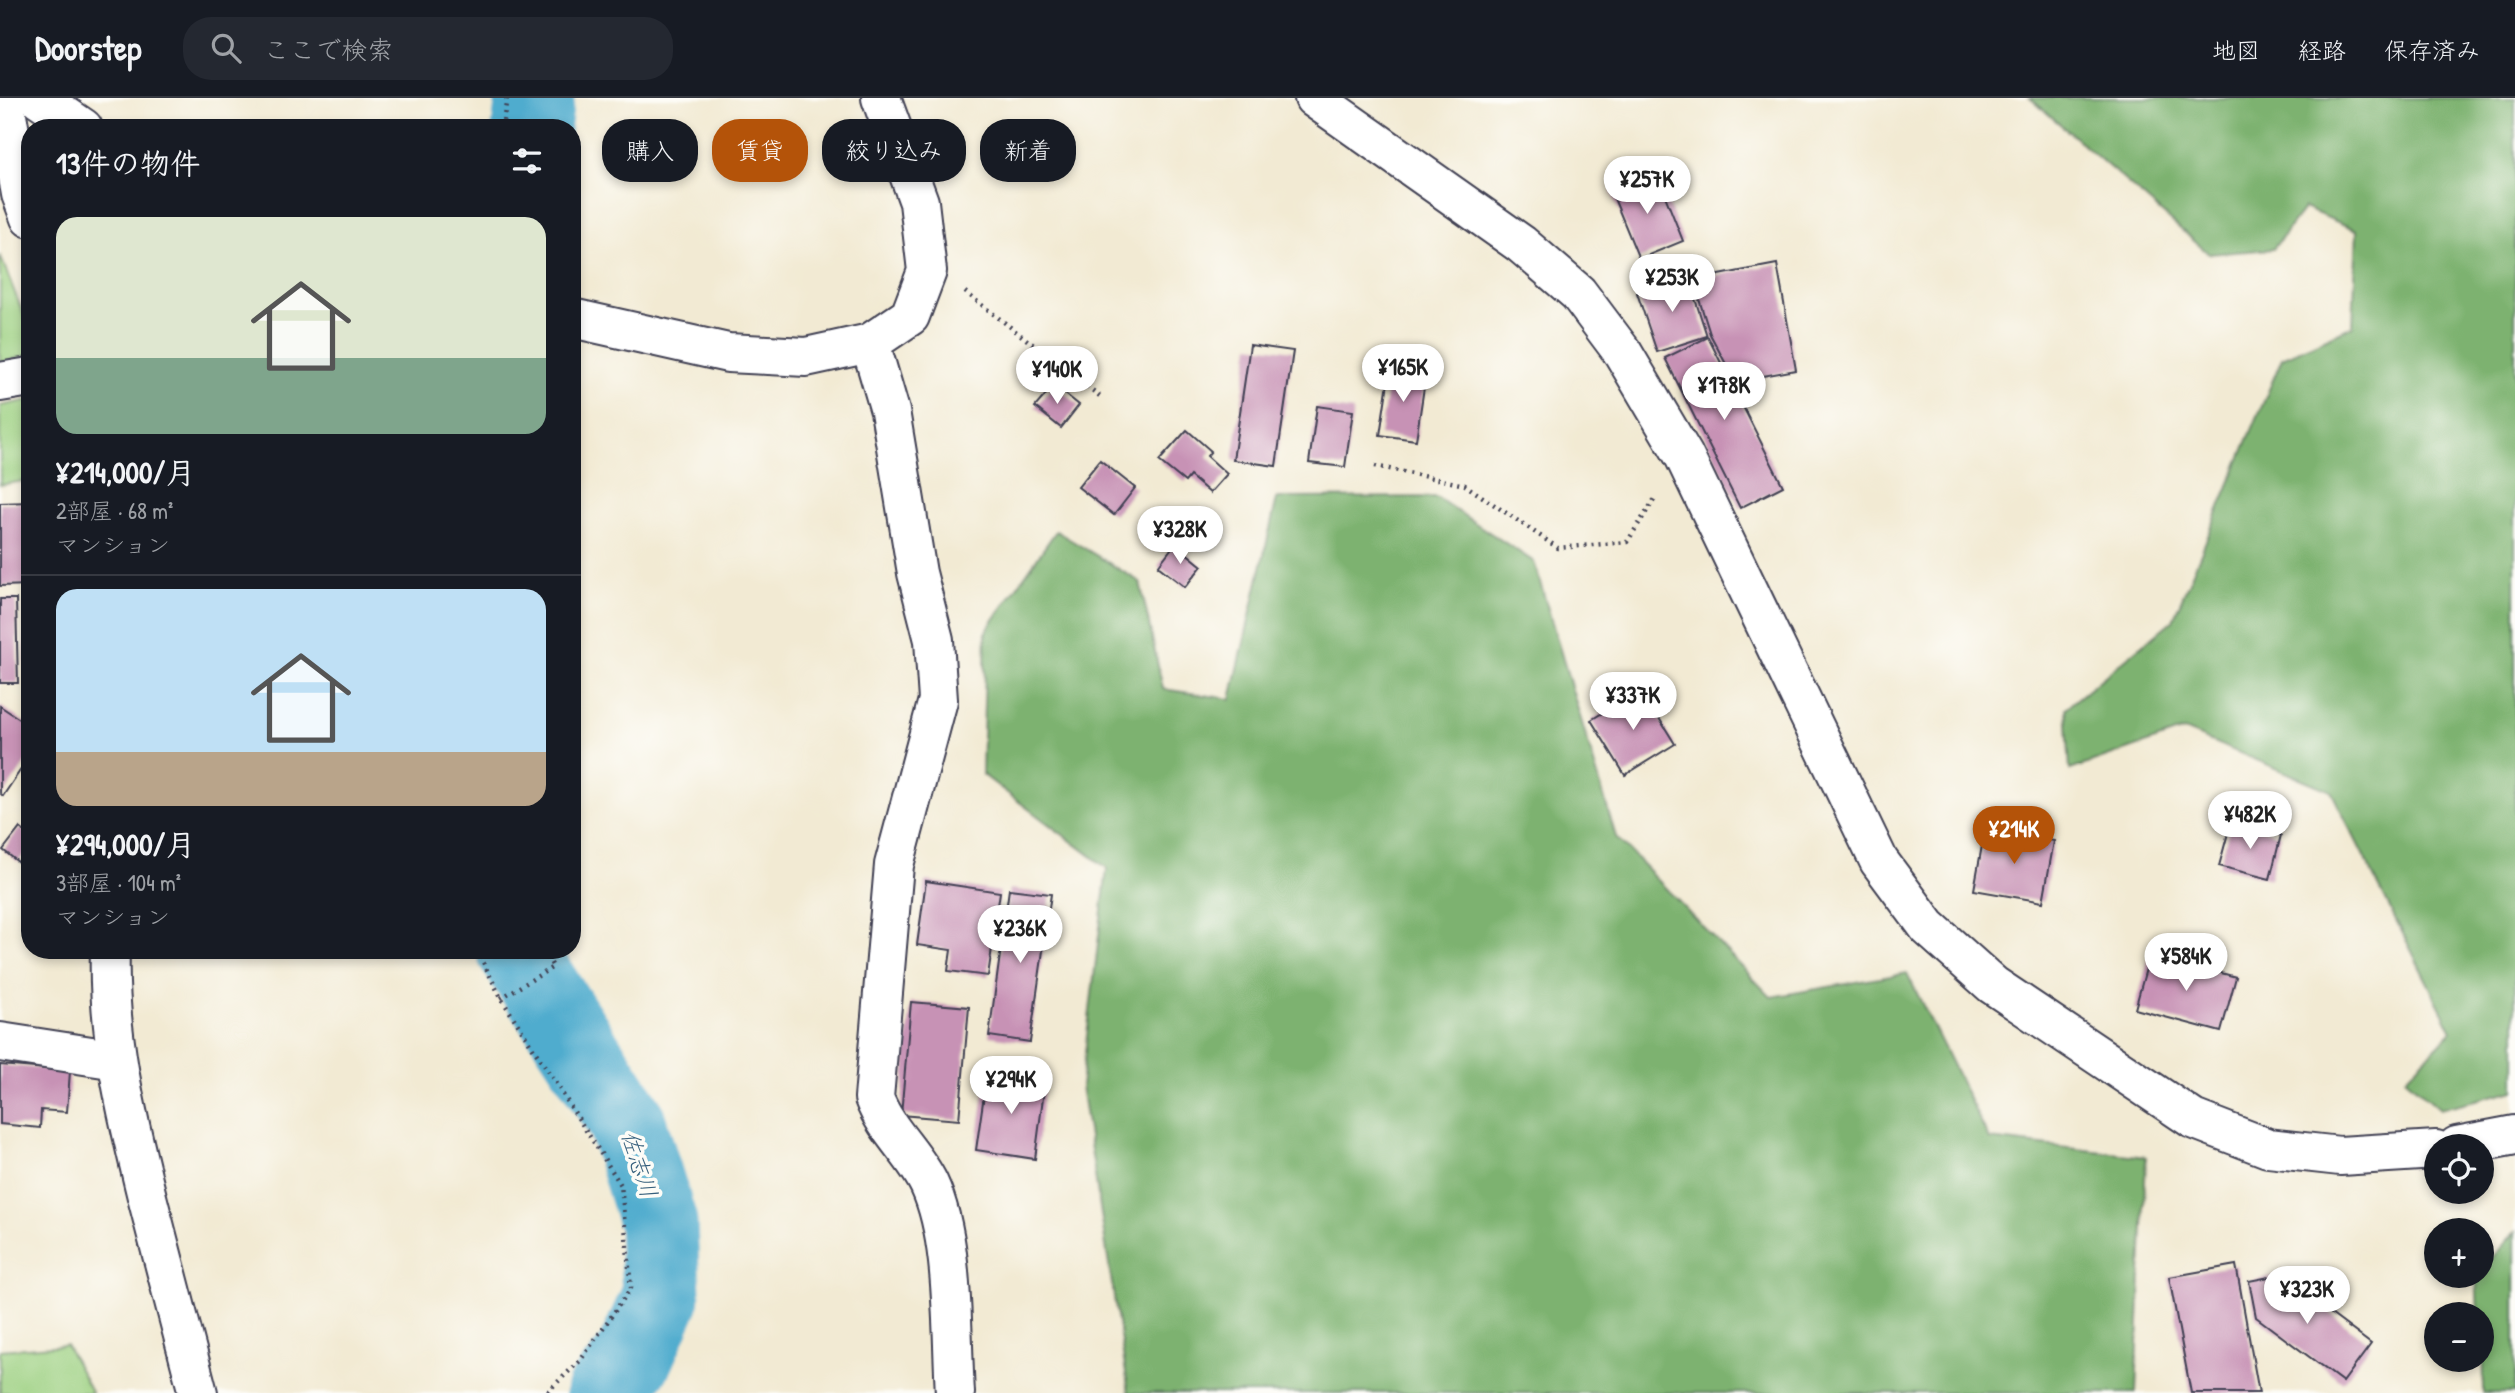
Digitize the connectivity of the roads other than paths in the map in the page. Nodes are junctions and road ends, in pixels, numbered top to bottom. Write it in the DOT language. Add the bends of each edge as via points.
graph roads {
  1 [pos="4,98"];
  2 [pos="39,98"];
  3 [pos="881,98"];
  4 [pos="1314,98"];
  5 [pos="70,119"];
  6 [pos="21,194"];
  7 [pos="581,320"];
  8 [pos="870,343"];
  9 [pos="21,378"];
  10 [pos="0,382"];
  11 [pos="111,959"];
  12 [pos="0,1042"];
  13 [pos="117,1060"];
  14 [pos="2515,1135"];
  15 [pos="2494,1139"];
  16 [pos="2424,1151"];
  17 [pos="198,1393"];
  18 [pos="955,1393"];
  1 -- 6 [label="street"];
  2 -- 5 [label="street"];
  3 -- 8 [label="street" via="919,202 927,271 910,316"];
  4 -- 16 [label="street" via="1521,244 1578,293 1623,353 1684,456 1880,861 1928,927 1993,985 2193,1119 2268,1149 2340,1156"];
  7 -- 8 [label="street" via="728,353 806,357"];
  8 -- 18 [label="street" via="890,411 917,573 934,640 938,700 894,865 874,1098 881,1118 928,1184 945,1238"];
  9 -- 10 [label="street"];
  11 -- 13 [label="street"];
  12 -- 13 [label="street"];
  13 -- 17 [label="street"];
  14 -- 15 [label="street"];
}
